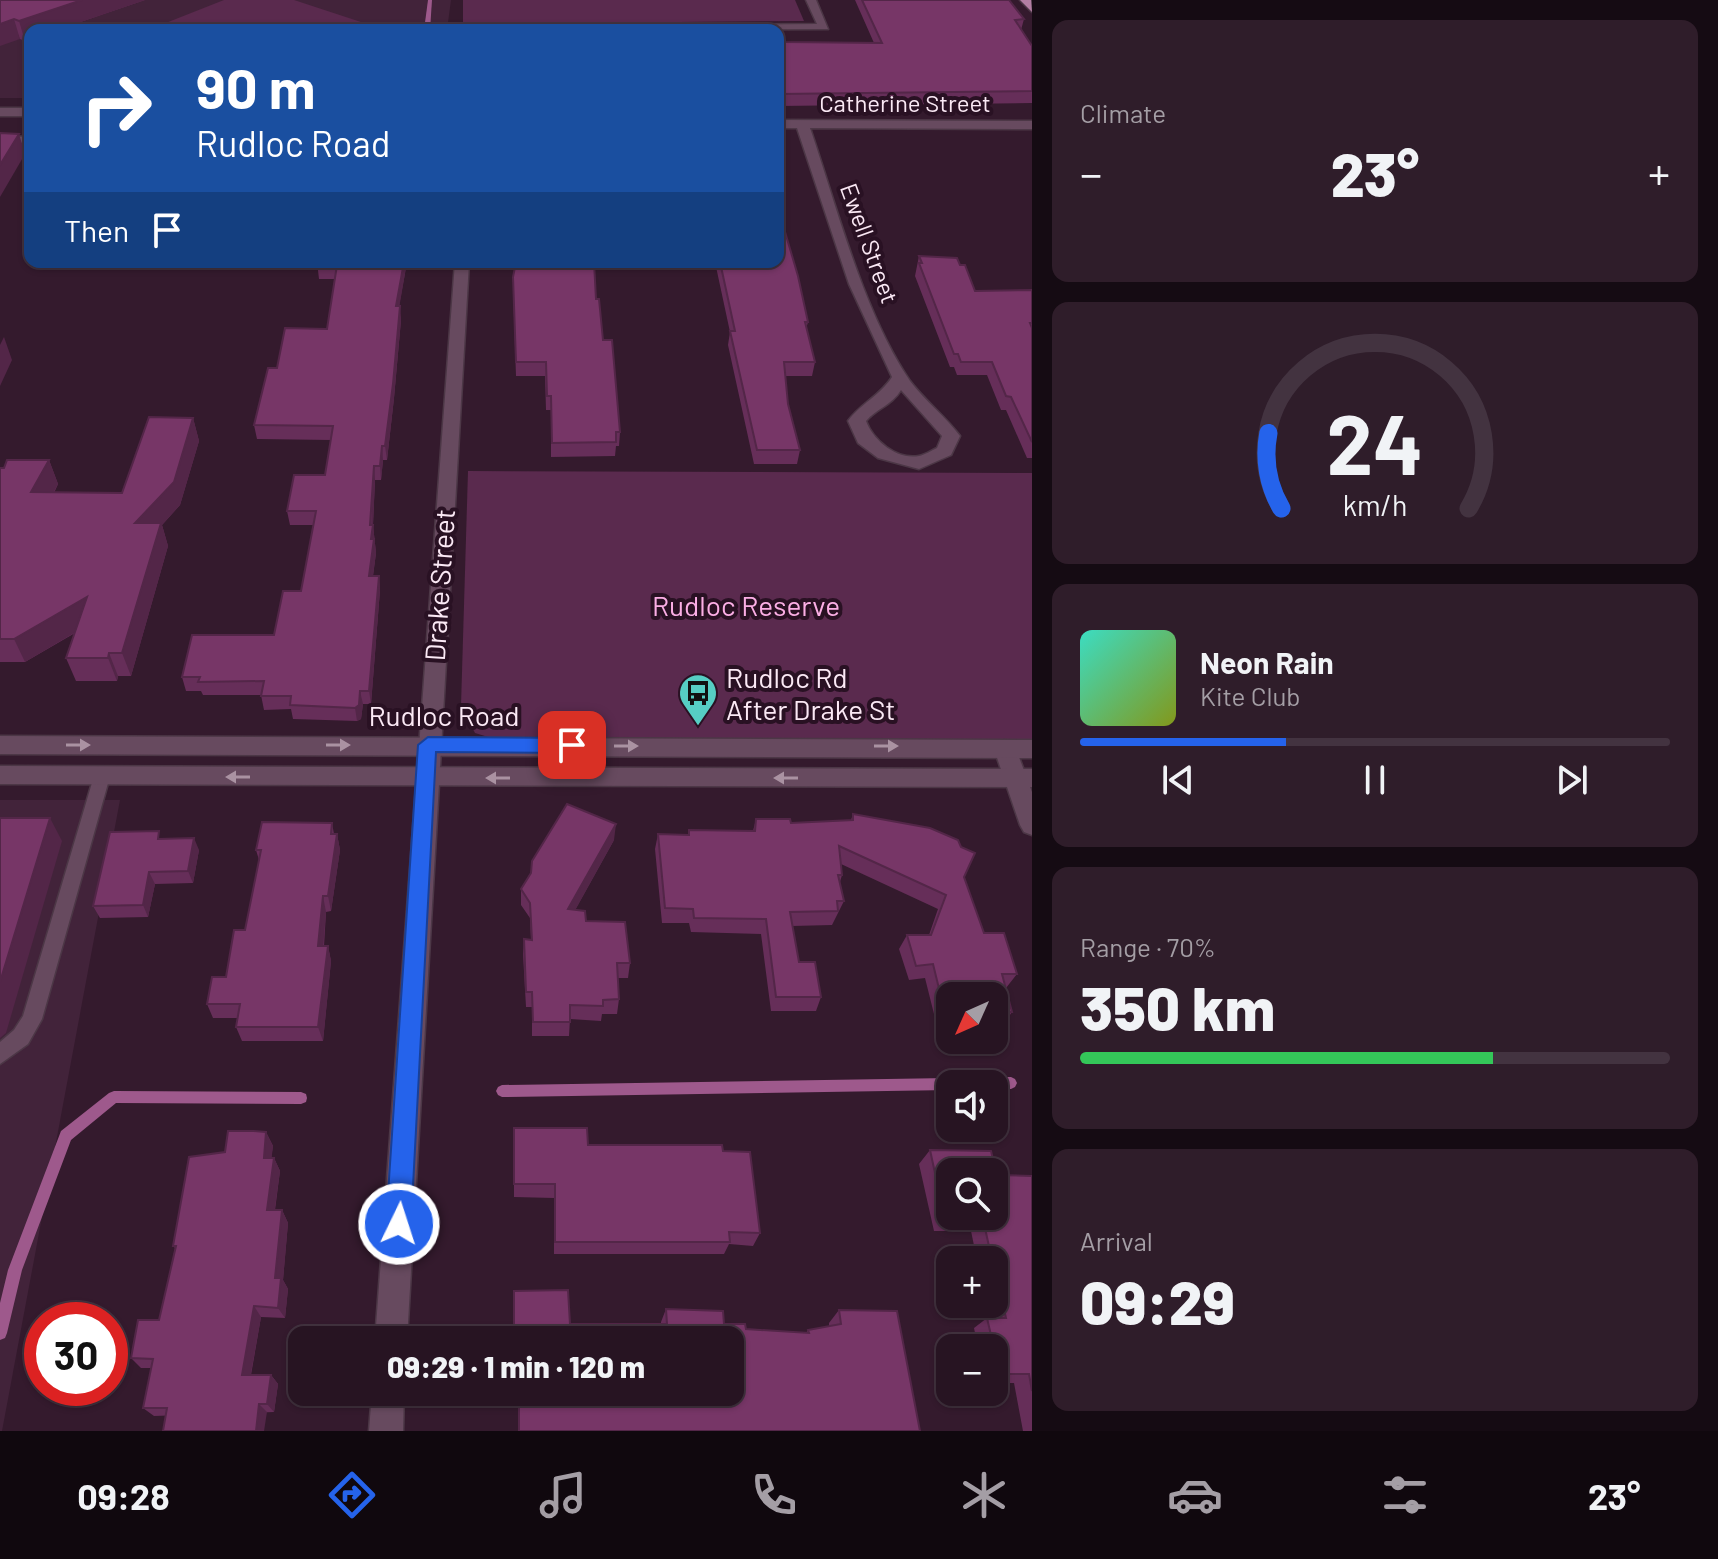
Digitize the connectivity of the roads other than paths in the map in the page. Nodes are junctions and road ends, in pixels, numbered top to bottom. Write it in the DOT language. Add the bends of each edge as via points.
graph roads {
  1 [pos="811,0"];
  2 [pos="784,27"];
  3 [pos="0,112"];
  4 [pos="24,112"];
  5 [pos="784,124"];
  6 [pos="802,124"];
  7 [pos="1032,125"];
  8 [pos="0,139"];
  9 [pos="24,140"];
  10 [pos="462,268"];
  11 [pos="900,377"];
  12 [pos="0,745"];
  13 [pos="428,745"];
  14 [pos="1005,749"];
  15 [pos="1032,749"];
  16 [pos="0,775"];
  17 [pos="102,776"];
  18 [pos="427,777"];
  19 [pos="1024,778"];
  20 [pos="1032,825"];
  21 [pos="0,1055"];
  22 [pos="392,1326"];
  23 [pos="387,1406"];
  24 [pos="386,1431"];
  1 -- 2 [label="street" via="824,27"];
  3 -- 4 [label="street"];
  5 -- 6 [label="street, Catherine Street"];
  6 -- 7 [label="street, Catherine Street"];
  6 -- 11 [label="street, Ewell Street" via="846,261"];
  8 -- 9 [label="lane"];
  10 -- 13 [label="street, Drake Street"];
  11 -- 11 [label="street, Ewell Street" via="951,436 945,451 919,463 884,454 864,439 857,421 889,396"];
  12 -- 13 [label="street, Rudloc Road, one-way"];
  13 -- 14 [label="street, Rudloc Road, one-way"];
  13 -- 18 [label="street, Drake Street"];
  14 -- 15 [label="street, Rudloc Road"];
  14 -- 19 [label="street"];
  16 -- 17 [label="street"];
  18 -- 17 [label="street, one-way"];
  17 -- 21 [label="lane" via="32,1019"];
  19 -- 18 [label="street, one-way"];
  18 -- 22 [label="street, Drake Street"];
  19 -- 20 [label="street"];
  23 -- 24 [label="street"];
}
